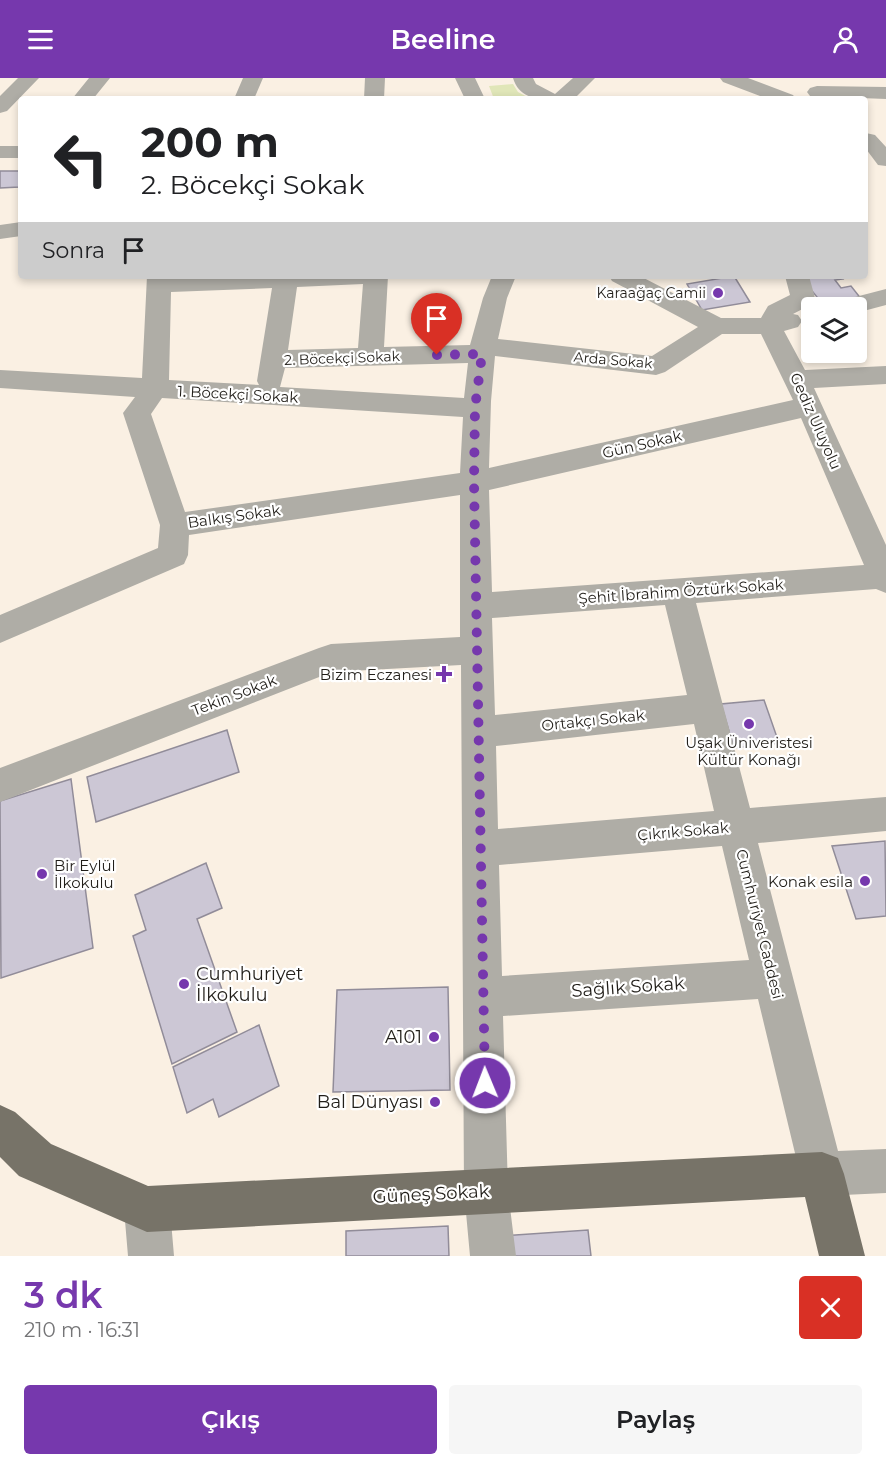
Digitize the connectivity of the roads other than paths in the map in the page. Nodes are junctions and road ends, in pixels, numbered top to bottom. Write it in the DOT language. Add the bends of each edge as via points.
graph roads {
  1 [pos="29,78"];
  2 [pos="100,78"];
  3 [pos="253,78"];
  4 [pos="375,78"];
  5 [pos="465,78"];
  6 [pos="523,78"];
  7 [pos="585,78"];
  8 [pos="730,78"];
  9 [pos="835,78"];
  10 [pos="886,93"];
  11 [pos="85,96"];
  12 [pos="245,96"];
  13 [pos="374,96"];
  14 [pos="474,96"];
  15 [pos="543,96"];
  16 [pos="565,96"];
  17 [pos="778,96"];
  18 [pos="813,96"];
  19 [pos="4,99"];
  20 [pos="873,139"];
  21 [pos="0,152"];
  22 [pos="18,153"];
  23 [pos="886,160"];
  24 [pos="18,230"];
  25 [pos="0,232"];
  26 [pos="286,279"];
  27 [pos="376,279"];
  28 [pos="502,279"];
  29 [pos="627,279"];
  30 [pos="798,279"];
  31 [pos="159,280"];
  32 [pos="886,297"];
  33 [pos="867,302"];
  34 [pos="801,319"];
  35 [pos="717,326"];
  36 [pos="769,327"];
  37 [pos="483,350"];
  38 [pos="370,357"];
  39 [pos="274,359"];
  40 [pos="886,375"];
  41 [pos="0,379"];
  42 [pos="798,380"];
  43 [pos="155,388"];
  44 [pos="268,395"];
  45 [pos="810,406"];
  46 [pos="475,408"];
  47 [pos="474,482"];
  48 [pos="175,525"];
  49 [pos="885,577"];
  50 [pos="678,592"];
  51 [pos="477,606"];
  52 [pos="0,629"];
  53 [pos="478,650"];
  54 [pos="706,708"];
  55 [pos="479,732"];
  56 [pos="0,785"];
  57 [pos="886,814"];
  58 [pos="736,827"];
  59 [pos="481,849"];
  60 [pos="773,978"];
  61 [pos="483,997"];
  62 [pos="0,1128"];
  63 [pos="886,1171"];
  64 [pos="822,1174"];
  65 [pos="486,1191"];
  66 [pos="147,1209"];
  67 [pos="152,1256"];
  68 [pos="493,1256"];
  69 [pos="842,1256"];
  1 -- 19 [label="street"];
  2 -- 11 [label="street"];
  3 -- 12 [label="street"];
  4 -- 13 [label="street"];
  5 -- 14 [label="street"];
  6 -- 15 [label="street" via="523,83"];
  7 -- 16 [label="street"];
  8 -- 17 [label="street"];
  9 -- 18 [label="street"];
  10 -- 18 [label="street"];
  20 -- 23 [label="street"];
  21 -- 22 [label="street"];
  24 -- 25 [label="street"];
  26 -- 31 [label="street"];
  26 -- 39 [label="street"];
  27 -- 38 [label="street"];
  28 -- 37 [label="street"];
  29 -- 35 [label="street"];
  30 -- 36 [label="street" via="802,298 777,312"];
  31 -- 43 [label="street"];
  32 -- 33 [label="street"];
  34 -- 36 [label="street"];
  35 -- 36 [label="street"];
  35 -- 37 [label="street, Arda Sokak" via="656,366"];
  36 -- 42 [label="street, Gediz Uluyolu"];
  37 -- 38 [label="street, 2. Böcekçi Sokak"];
  37 -- 46 [label="street"];
  38 -- 39 [label="street, 2. Böcekçi Sokak"];
  39 -- 44 [label="street"];
  40 -- 42 [label="street"];
  41 -- 43 [label="street, 1. Böcekçi Sokak"];
  42 -- 45 [label="street, Gediz Uluyolu"];
  43 -- 44 [label="street, 1. Böcekçi Sokak"];
  43 -- 48 [label="street" via="137,413"];
  44 -- 46 [label="street, 1. Böcekçi Sokak"];
  45 -- 47 [label="street, Gün Sokak"];
  45 -- 49 [label="street, Gediz Uluyolu"];
  46 -- 47 [label="street"];
  47 -- 48 [label="street, Balkış Sokak"];
  47 -- 51 [label="street"];
  48 -- 52 [label="street, Balkış Sokak" via="173,555"];
  49 -- 50 [label="street, Şehit İbrahim Öztürk Sokak"];
  50 -- 51 [label="street, Şehit İbrahim Öztürk Sokak"];
  50 -- 54 [label="street, Cumhuriyet Caddesi"];
  51 -- 53 [label="street"];
  53 -- 55 [label="street"];
  53 -- 56 [label="street, Tekin Sokak" via="331,658"];
  54 -- 55 [label="street, Ortakçı Sokak"];
  54 -- 58 [label="street, Cumhuriyet Caddesi"];
  55 -- 59 [label="street"];
  57 -- 58 [label="street, Çıkrık Sokak"];
  58 -- 59 [label="street, Çıkrık Sokak"];
  58 -- 60 [label="street, Cumhuriyet Caddesi"];
  59 -- 61 [label="street"];
  60 -- 61 [label="street, Sağlık Sokak"];
  60 -- 64 [label="street, Cumhuriyet Caddesi"];
  61 -- 65 [label="street"];
  62 -- 66 [label="main road, Güneş Sokak" via="35,1161"];
  63 -- 64 [label="street, Güneş Sokak"];
  64 -- 65 [label="main road, Güneş Sokak"];
  64 -- 69 [label="main road, Cumhuriyet Caddesi"];
  65 -- 66 [label="main road, Güneş Sokak"];
  65 -- 68 [label="street"];
  66 -- 67 [label="street"];
}
